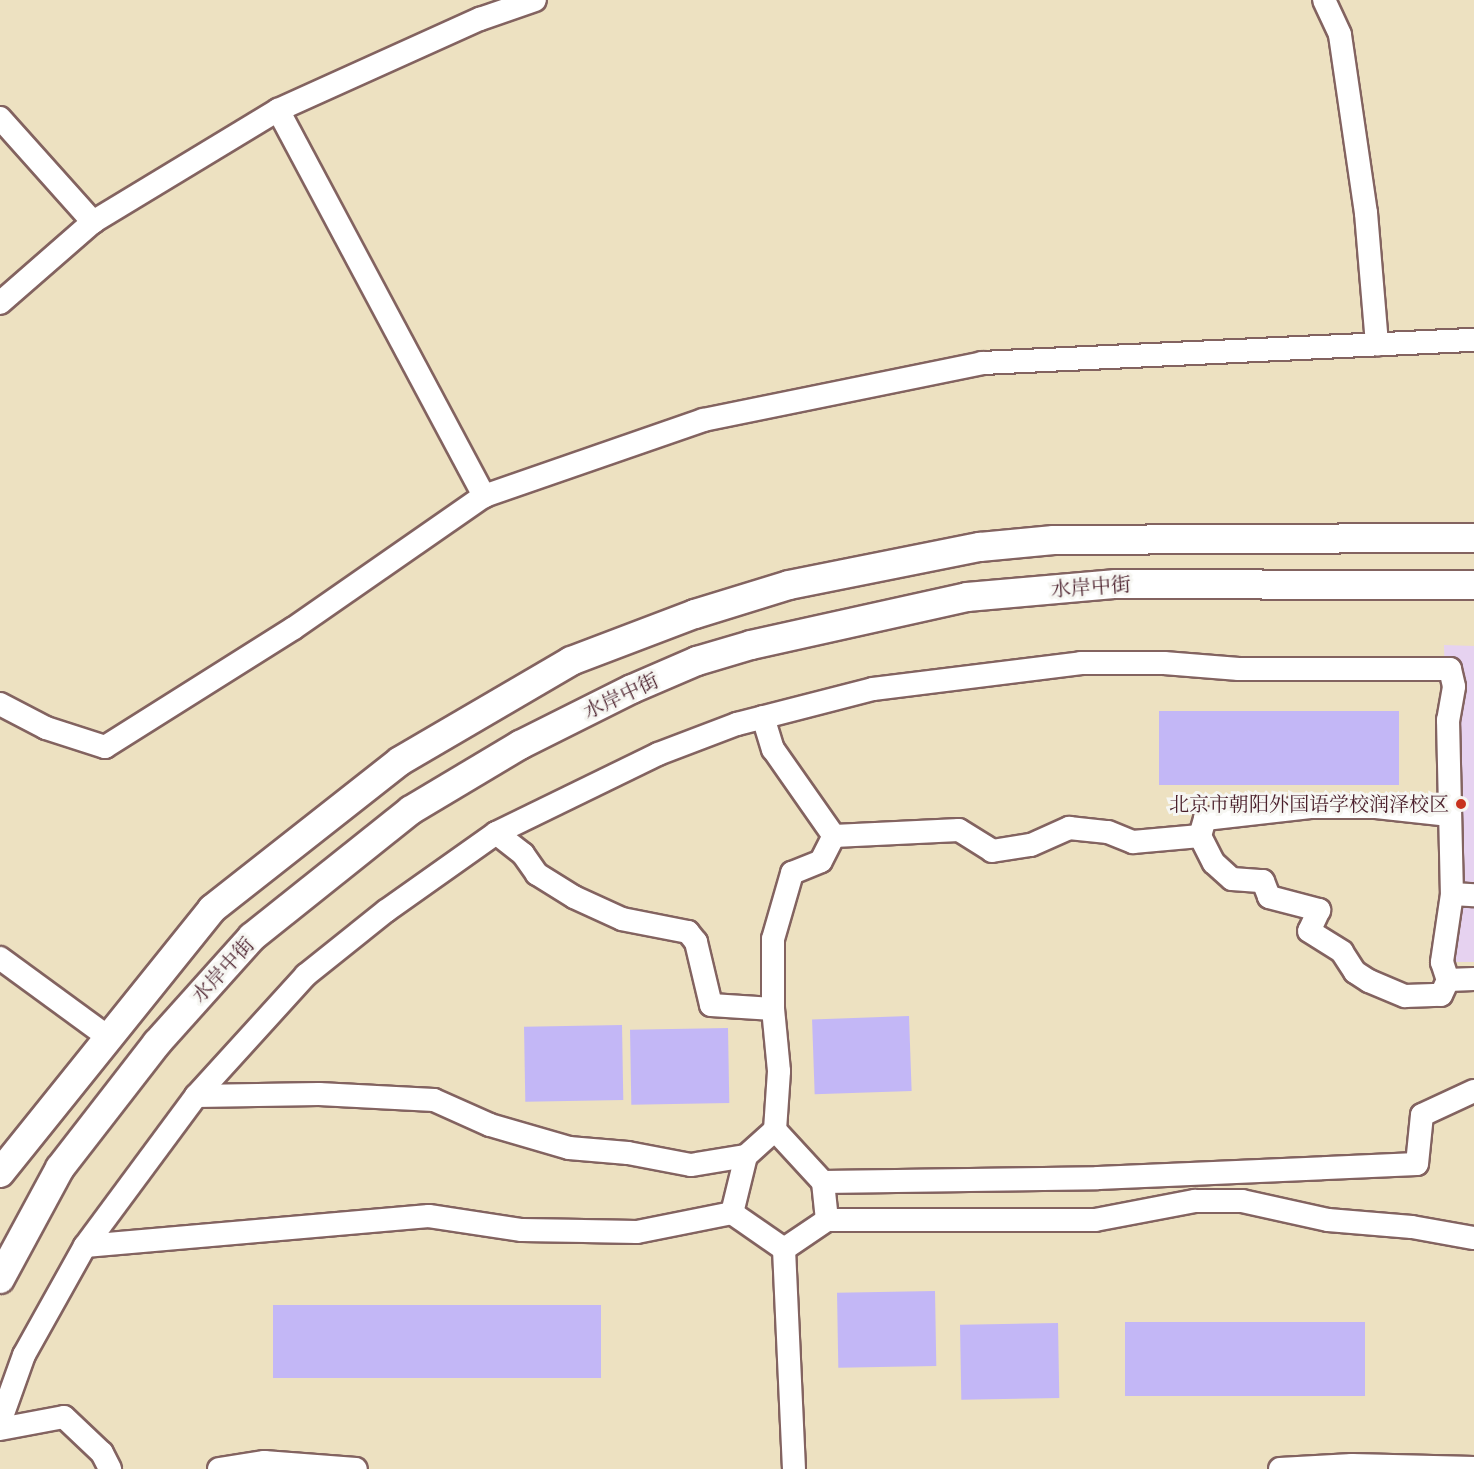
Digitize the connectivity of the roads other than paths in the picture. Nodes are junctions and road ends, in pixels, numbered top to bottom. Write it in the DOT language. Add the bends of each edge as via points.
graph roads {
  1 [pos="535,0"];
  2 [pos="1324,0"];
  3 [pos="278,110"];
  4 [pos="0,118"];
  5 [pos="93,222"];
  6 [pos="0,303"];
  7 [pos="1474,340"];
  8 [pos="1377,345"];
  9 [pos="483,496"];
  10 [pos="1474,538"];
  11 [pos="1474,585"];
  12 [pos="0,704"];
  13 [pos="763,717"];
  14 [pos="1450,816"];
  15 [pos="496,833"];
  16 [pos="834,836"];
  17 [pos="1200,836"];
  18 [pos="1463,894"];
  19 [pos="0,958"];
  20 [pos="1474,979"];
  21 [pos="1448,980"];
  22 [pos="773,1009"];
  23 [pos="108,1037"];
  24 [pos="1474,1091"];
  25 [pos="196,1096"];
  26 [pos="776,1130"];
  27 [pos="746,1156"];
  28 [pos="0,1173"];
  29 [pos="823,1182"];
  30 [pos="732,1213"];
  31 [pos="828,1220"];
  32 [pos="1474,1238"];
  33 [pos="85,1246"];
  34 [pos="784,1249"];
  35 [pos="0,1279"];
  36 [pos="0,1422"];
  37 [pos="0,1429"];
  38 [pos="1474,1468"];
  39 [pos="110,1469"];
  40 [pos="219,1469"];
  41 [pos="356,1469"];
  42 [pos="794,1469"];
  43 [pos="1280,1469"];
  1 -- 3 [label="street" via="480,19"];
  2 -- 8 [label="street" via="1340,35 1366,213"];
  3 -- 5 [label="street"];
  3 -- 9 [label="street"];
  4 -- 5 [label="street"];
  5 -- 6 [label="street"];
  7 -- 8 [label="street"];
  8 -- 9 [label="street" via="982,363 703,420"];
  9 -- 12 [label="street" via="294,628 105,747 46,728"];
  10 -- 23 [label="street" via="1054,540 919,556 789,585 696,614 571,661 400,761 212,909"];
  11 -- 35 [label="street, 水岸中街" via="1116,584 967,597 751,645 697,661 632,689 520,745 411,810 252,937 157,1043 60,1168"];
  13 -- 14 [label="street" via="873,689 1081,663 1164,663 1239,669 1450,669 1454,687 1448,720"];
  13 -- 15 [label="street" via="658,754"];
  13 -- 16 [label="street" via="773,749"];
  14 -- 17 [label="street" via="1376,807 1310,807 1205,819"];
  14 -- 18 [label="street"];
  15 -- 22 [label="street" via="523,854 537,874 574,897 622,919 688,932 696,942 711,1005"];
  15 -- 25 [label="street" via="386,911 306,975"];
  16 -- 17 [label="street" via="959,830 992,851 1031,845 1069,828 1108,832 1133,842"];
  16 -- 22 [label="street" via="821,861 792,873 773,939"];
  17 -- 21 [label="street" via="1214,863 1232,879 1263,881 1269,897 1319,910 1309,931 1342,952 1355,972 1370,981 1405,996 1441,995"];
  18 -- 21 [label="street" via="1442,962"];
  19 -- 23 [label="street"];
  20 -- 21 [label="street"];
  22 -- 26 [label="street" via="779,1071"];
  23 -- 28 [label="street"];
  24 -- 29 [label="street" via="1422,1115 1417,1164 1110,1177"];
  25 -- 27 [label="street" via="319,1094 434,1100 490,1125 569,1148 628,1153 691,1166"];
  25 -- 33 [label="street"];
  26 -- 27 [label="street"];
  26 -- 29 [label="street"];
  27 -- 30 [label="street"];
  29 -- 31 [label="street"];
  30 -- 33 [label="street" via="637,1232 522,1230 429,1215"];
  30 -- 34 [label="street"];
  31 -- 32 [label="street" via="1095,1220 1195,1201 1242,1201 1328,1220 1412,1227"];
  31 -- 34 [label="street"];
  33 -- 36 [label="street" via="24,1355"];
  34 -- 42 [label="street"];
  37 -- 39 [label="street" via="64,1417 102,1453"];
  38 -- 43 [label="street" via="1352,1465"];
  40 -- 41 [label="street" via="264,1462"];
}
